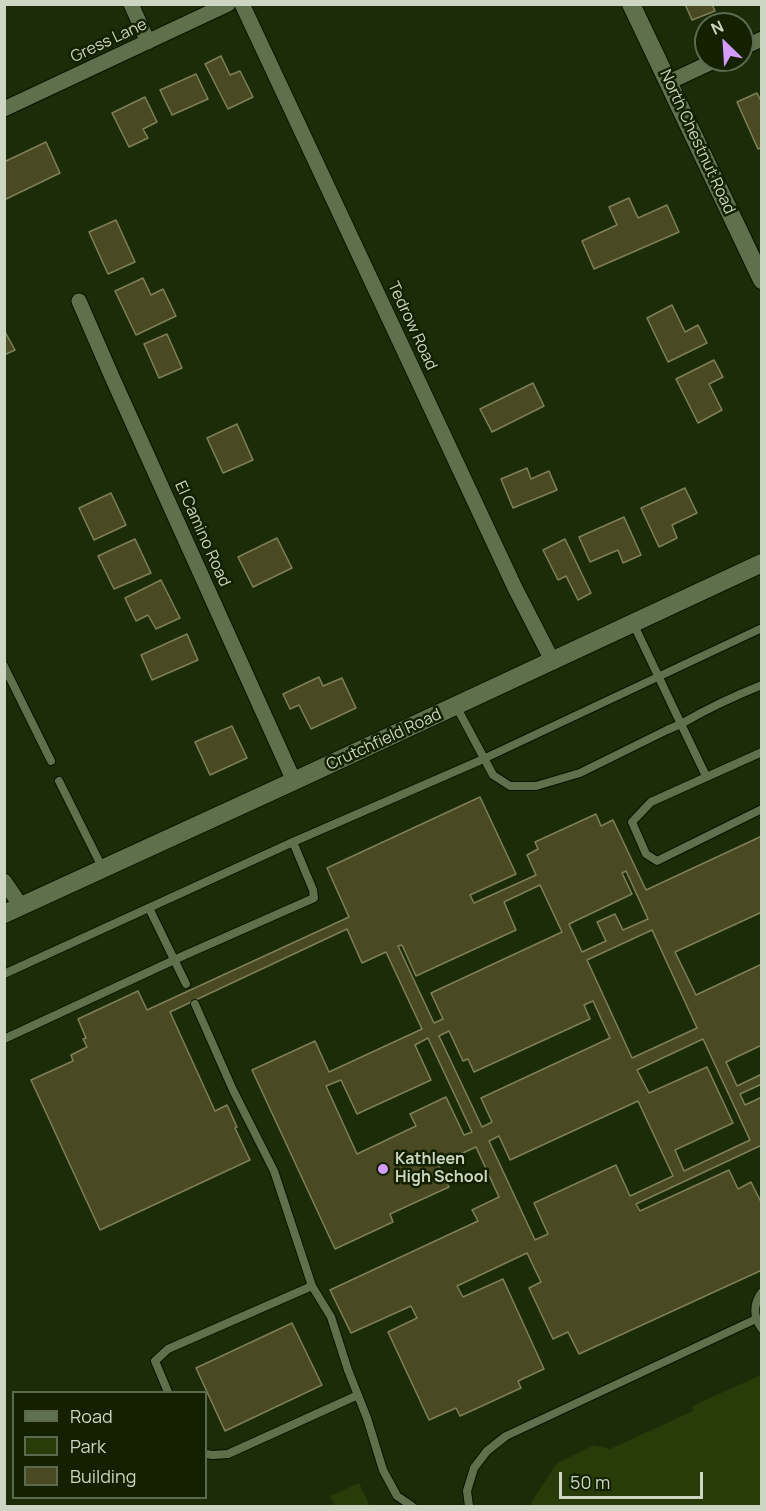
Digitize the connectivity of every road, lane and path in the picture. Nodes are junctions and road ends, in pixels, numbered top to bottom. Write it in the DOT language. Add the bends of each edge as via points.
graph roads {
  1 [pos="131,4"];
  2 [pos="228,4"];
  3 [pos="242,4"];
  4 [pos="632,4"];
  5 [pos="148,42"];
  6 [pos="694,70"];
  7 [pos="669,82"];
  8 [pos="4,110"];
  9 [pos="762,280"];
  10 [pos="79,301"];
  11 [pos="762,563"];
  12 [pos="633,623"];
  13 [pos="762,628"];
  14 [pos="553,662"];
  15 [pos="4,666"];
  16 [pos="659,677"];
  17 [pos="762,686"];
  18 [pos="456,706"];
  19 [pos="681,724"];
  20 [pos="762,752"];
  21 [pos="484,758"];
  22 [pos="51,761"];
  23 [pos="706,776"];
  24 [pos="59,781"];
  25 [pos="294,781"];
  26 [pos="762,808"];
  27 [pos="293,842"];
  28 [pos="103,869"];
  29 [pos="4,881"];
  30 [pos="149,909"];
  31 [pos="13,910"];
  32 [pos="174,960"];
  33 [pos="4,974"];
  34 [pos="186,984"];
  35 [pos="195,1004"];
  36 [pos="4,1039"];
  37 [pos="312,1286"];
  38 [pos="762,1292"];
  39 [pos="756,1319"];
  40 [pos="762,1329"];
  41 [pos="168,1391"];
  42 [pos="358,1395"];
  43 [pos="207,1454"];
  44 [pos="412,1506"];
  45 [pos="469,1506"];
  1 -- 5 [label="street"];
  2 -- 5 [label="street, Gress Lane"];
  3 -- 14 [label="street, Tedrow Road"];
  4 -- 7 [label="street, North Chestnut Road"];
  5 -- 8 [label="street, Gress Lane"];
  6 -- 7 [label="street"];
  7 -- 9 [label="street, North Chestnut Road"];
  10 -- 25 [label="street, El Camino Road"];
  11 -- 12 [label="street, Crutchfield Road"];
  12 -- 14 [label="street, Crutchfield Road"];
  12 -- 16 [label="lane"];
  13 -- 16 [label="lane"];
  14 -- 18 [label="street, Crutchfield Road"];
  15 -- 22 [label="lane"];
  16 -- 19 [label="lane"];
  16 -- 21 [label="lane"];
  17 -- 19 [label="lane"];
  18 -- 21 [label="lane"];
  18 -- 25 [label="street, Crutchfield Road"];
  19 -- 21 [label="lane" via="580,772 536,786 510,786 494,776"];
  19 -- 23 [label="lane"];
  20 -- 23 [label="lane"];
  21 -- 27 [label="lane"];
  23 -- 26 [label="lane" via="651,802 632,822 646,854 657,861"];
  24 -- 28 [label="lane"];
  25 -- 28 [label="street, Crutchfield Road"];
  27 -- 30 [label="lane"];
  27 -- 32 [label="lane" via="314,898"];
  28 -- 31 [label="street, Crutchfield Road"];
  29 -- 31 [label="street"];
  30 -- 32 [label="lane"];
  30 -- 33 [label="lane"];
  32 -- 34 [label="lane"];
  32 -- 36 [label="lane"];
  35 -- 37 [label="lane" via="274,1171"];
  37 -- 41 [label="lane" via="168,1349 155,1361"];
  37 -- 42 [label="lane" via="331,1317"];
  38 -- 39 [label="lane" via="756,1303"];
  39 -- 40 [label="lane"];
  39 -- 45 [label="lane" via="506,1436 474,1468 467,1491"];
  42 -- 43 [label="lane" via="228,1454"];
  42 -- 44 [label="lane" via="383,1470 397,1496"];
}
